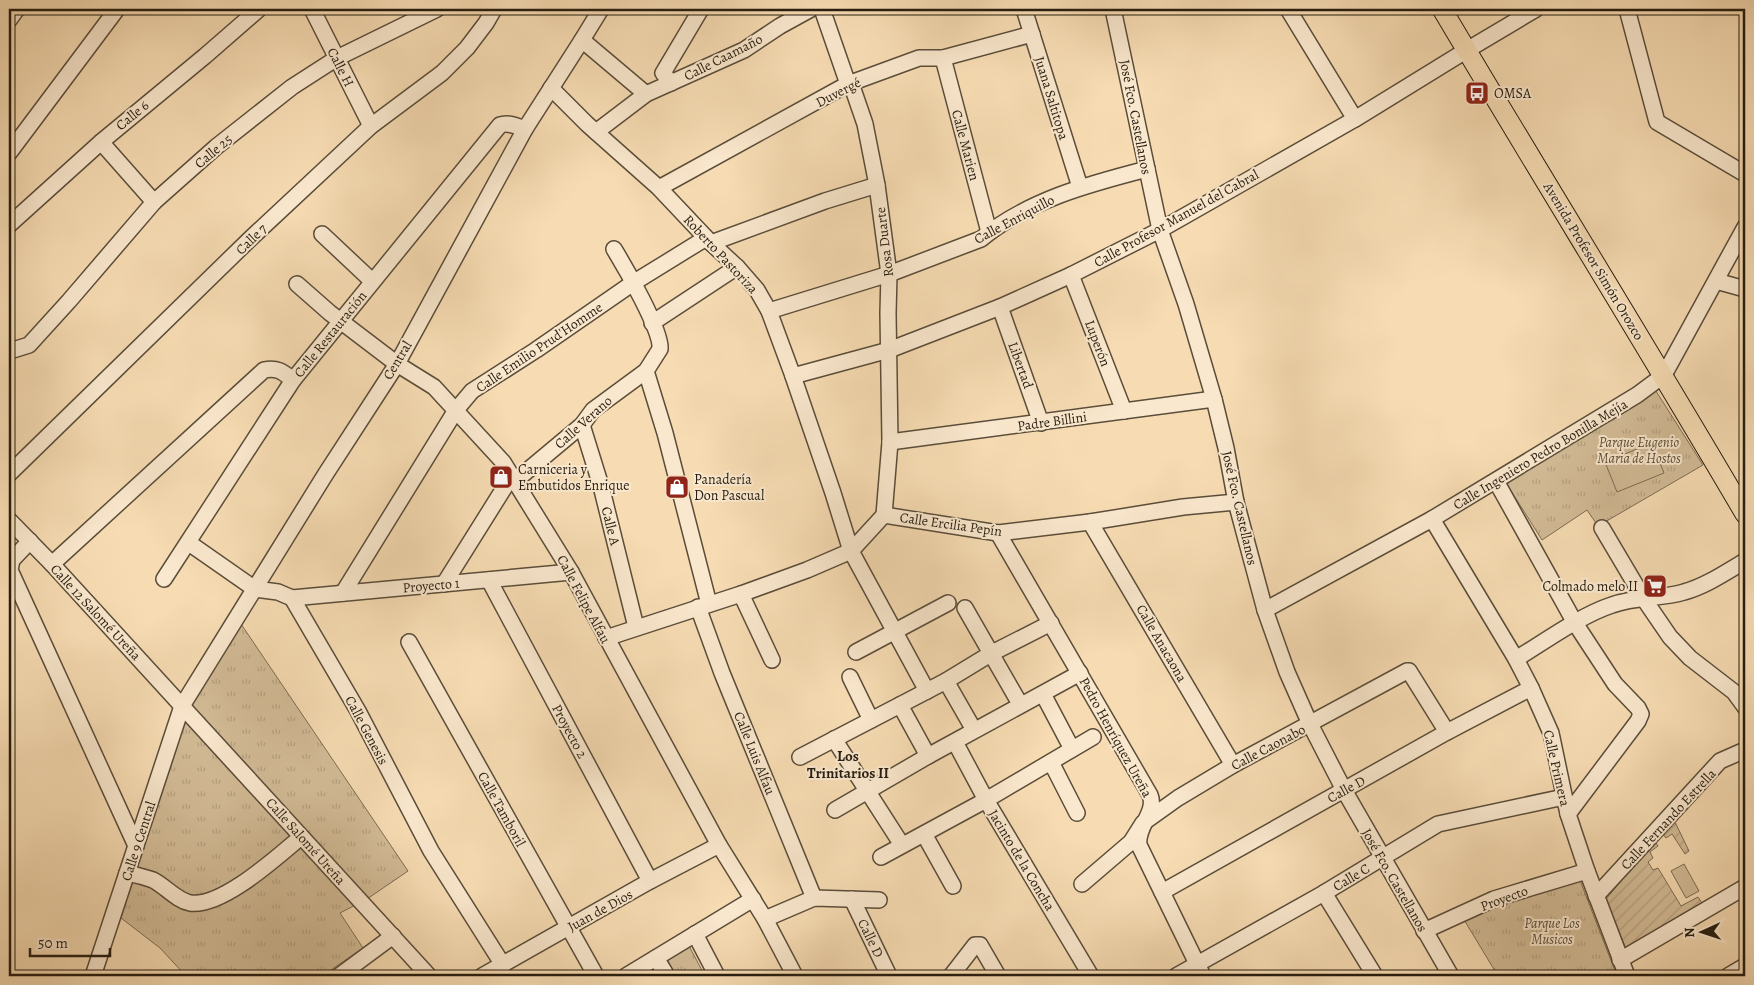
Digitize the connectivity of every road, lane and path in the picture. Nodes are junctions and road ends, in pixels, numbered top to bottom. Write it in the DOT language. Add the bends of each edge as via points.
graph roads {
  1 [pos="17,9"];
  2 [pos="118,9"];
  3 [pos="259,9"];
  4 [pos="312,9"];
  5 [pos="437,9"];
  6 [pos="494,9"];
  7 [pos="702,9"];
  8 [pos="811,9"];
  9 [pos="822,9"];
  10 [pos="1024,9"];
  11 [pos="1113,9"];
  12 [pos="1288,9"];
  13 [pos="1442,9"];
  14 [pos="1536,9"];
  15 [pos="1627,9"];
  16 [pos="595,10"];
  17 [pos="9,20"];
  18 [pos="1032,34"];
  19 [pos="582,40"];
  20 [pos="1466,50"];
  21 [pos="337,58"];
  22 [pos="943,58"];
  23 [pos="667,78"];
  24 [pos="848,84"];
  25 [pos="550,88"];
  26 [pos="646,94"];
  27 [pos="1355,119"];
  28 [pos="370,126"];
  29 [pos="525,129"];
  30 [pos="596,132"];
  31 [pos="101,142"];
  32 [pos="9,153"];
  33 [pos="1147,169"];
  34 [pos="1745,174"];
  35 [pos="877,184"];
  36 [pos="1080,187"];
  37 [pos="659,188"];
  38 [pos="154,202"];
  39 [pos="9,225"];
  40 [pos="1745,227"];
  41 [pos="1160,230"];
  42 [pos="989,232"];
  43 [pos="322,234"];
  44 [pos="709,240"];
  45 [pos="614,249"];
  46 [pos="737,267"];
  47 [pos="889,274"];
  48 [pos="1071,275"];
  49 [pos="372,281"];
  50 [pos="1716,281"];
  51 [pos="297,284"];
  52 [pos="634,284"];
  53 [pos="1745,289"];
  54 [pos="1000,307"];
  55 [pos="769,311"];
  56 [pos="341,320"];
  57 [pos="652,323"];
  58 [pos="9,349"];
  59 [pos="889,350"];
  60 [pos="396,364"];
  61 [pos="646,371"];
  62 [pos="1664,375"];
  63 [pos="793,376"];
  64 [pos="293,380"];
  65 [pos="1214,399"];
  66 [pos="456,410"];
  67 [pos="1124,411"];
  68 [pos="1041,423"];
  69 [pos="582,426"];
  70 [pos="890,442"];
  71 [pos="9,474"];
  72 [pos="511,477"];
  73 [pos="1496,481"];
  74 [pos="1236,502"];
  75 [pos="1745,514"];
  76 [pos="884,515"];
  77 [pos="1432,519"];
  78 [pos="9,520"];
  79 [pos="1090,522"];
  80 [pos="1602,528"];
  81 [pos="998,533"];
  82 [pos="30,541"];
  83 [pos="189,543"];
  84 [pos="851,551"];
  85 [pos="1745,560"];
  86 [pos="52,564"];
  87 [pos="571,572"];
  88 [pos="164,579"];
  89 [pos="489,580"];
  90 [pos="444,584"];
  91 [pos="254,589"];
  92 [pos="343,593"];
  93 [pos="741,594"];
  94 [pos="292,598"];
  95 [pos="1644,598"];
  96 [pos="948,603"];
  97 [pos="704,606"];
  98 [pos="965,608"];
  99 [pos="1265,610"];
  100 [pos="1051,623"];
  101 [pos="1575,623"];
  102 [pos="636,627"];
  103 [pos="894,631"];
  104 [pos="606,638"];
  105 [pos="409,642"];
  106 [pos="856,652"];
  107 [pos="992,653"];
  108 [pos="1516,659"];
  109 [pos="772,660"];
  110 [pos="1080,673"];
  111 [pos="850,677"];
  112 [pos="946,681"];
  113 [pos="1531,688"];
  114 [pos="1740,689"];
  115 [pos="926,690"];
  116 [pos="1043,694"];
  117 [pos="1020,704"];
  118 [pos="900,705"];
  119 [pos="182,706"];
  120 [pos="1745,707"];
  121 [pos="871,720"];
  122 [pos="1310,724"];
  123 [pos="974,730"];
  124 [pos="1447,732"];
  125 [pos="1093,737"];
  126 [pos="834,739"];
  127 [pos="955,742"];
  128 [pos="1072,749"];
  129 [pos="1745,750"];
  130 [pos="928,756"];
  131 [pos="800,757"];
  132 [pos="1051,762"];
  133 [pos="1233,765"];
  134 [pos="1344,790"];
  135 [pos="868,792"];
  136 [pos="1564,797"];
  137 [pos="986,800"];
  138 [pos="835,810"];
  139 [pos="1077,813"];
  140 [pos="1568,814"];
  141 [pos="1143,823"];
  142 [pos="924,834"];
  143 [pos="302,837"];
  144 [pos="136,846"];
  145 [pos="719,846"];
  146 [pos="902,846"];
  147 [pos="881,857"];
  148 [pos="1382,858"];
  149 [pos="1587,870"];
  150 [pos="127,873"];
  151 [pos="650,882"];
  152 [pos="1082,884"];
  153 [pos="953,886"];
  154 [pos="1745,887"];
  155 [pos="1162,892"];
  156 [pos="1324,892"];
  157 [pos="1596,896"];
  158 [pos="814,898"];
  159 [pos="753,899"];
  160 [pos="852,899"];
  161 [pos="879,900"];
  162 [pos="765,919"];
  163 [pos="569,927"];
  164 [pos="1424,931"];
  165 [pos="695,934"];
  166 [pos="393,936"];
  167 [pos="656,958"];
  168 [pos="1620,960"];
  169 [pos="503,965"];
  170 [pos="1745,966"];
  171 [pos="1200,971"];
  172 [pos="93,976"];
  173 [pos="339,976"];
  174 [pos="429,976"];
  175 [pos="482,976"];
  176 [pos="596,976"];
  177 [pos="626,976"];
  178 [pos="667,976"];
  179 [pos="717,976"];
  180 [pos="795,976"];
  181 [pos="889,976"];
  182 [pos="951,976"];
  183 [pos="998,976"];
  184 [pos="1091,976"];
  185 [pos="1176,976"];
  186 [pos="1375,976"];
  187 [pos="1451,976"];
  188 [pos="1627,976"];
  189 [pos="1728,976"];
  1 -- 17 [label="street"];
  2 -- 32 [label="street"];
  3 -- 31 [label="street, Calle 6"];
  4 -- 21 [label="street, Calle H"];
  5 -- 21 [label="street, Calle 25"];
  6 -- 28 [label="street, Calle 7" via="467,48 442,73"];
  7 -- 23 [label="street"];
  8 -- 23 [label="street, Calle Caamaño" via="744,50"];
  9 -- 24 [label="street, Rosa Duarte"];
  10 -- 18 [label="street, Juana Saltitopa"];
  11 -- 33 [label="street, José Fco. Castellanos"];
  12 -- 27 [label="street"];
  13 -- 20 [label="main road, Avenida Profesor Simón Orozco"];
  14 -- 20 [label="street, Calle Profesor Manuel del Cabral"];
  15 -- 34 [label="street" via="1657,122"];
  16 -- 19 [label="street, Central"];
  18 -- 22 [label="street, Duvergé"];
  18 -- 36 [label="street, Juana Saltitopa"];
  19 -- 25 [label="street, Central"];
  19 -- 26 [label="street"];
  20 -- 27 [label="street, Calle Profesor Manuel del Cabral"];
  20 -- 62 [label="main road, Avenida Profesor Simón Orozco"];
  21 -- 28 [label="street, Calle H"];
  21 -- 38 [label="street, Calle 25" via="292,87 216,147"];
  22 -- 24 [label="street, Duvergé" via="920,58"];
  22 -- 42 [label="street, Calle Marien"];
  23 -- 26 [label="street, Calle Caamaño"];
  24 -- 35 [label="street, Rosa Duarte" via="865,124"];
  24 -- 37 [label="street, Duvergé"];
  25 -- 29 [label="street, Central"];
  25 -- 30 [label="street, Roberto Pastoriza"];
  26 -- 30 [label="street, Calle Caamaño"];
  27 -- 41 [label="street, Calle Profesor Manuel del Cabral"];
  28 -- 71 [label="street, Calle 7"];
  29 -- 49 [label="street, Calle Restauración" via="504,123 500,125"];
  29 -- 60 [label="street, Central"];
  30 -- 37 [label="street, Roberto Pastoriza"];
  31 -- 38 [label="street"];
  31 -- 39 [label="street, Calle 6"];
  33 -- 36 [label="street, Calle Enriquillo"];
  33 -- 41 [label="street, José Fco. Castellanos"];
  35 -- 44 [label="street, Calle Emilio Prud'Homme"];
  35 -- 47 [label="street, Rosa Duarte"];
  36 -- 42 [label="street, Calle Enriquillo" via="1031,208"];
  37 -- 44 [label="street, Roberto Pastoriza"];
  38 -- 58 [label="street, Calle 25" via="29,344"];
  40 -- 50 [label="street, Calle Ingeniero Pedro Bonilla Mejía"];
  41 -- 48 [label="street, Calle Profesor Manuel del Cabral"];
  41 -- 65 [label="street, José Fco. Castellanos"];
  42 -- 47 [label="street, Calle Enriquillo" via="981,239"];
  43 -- 49 [label="street"];
  44 -- 46 [label="street, Roberto Pastoriza"];
  44 -- 52 [label="street, Calle Emilio Prud'Homme"];
  45 -- 52 [label="street, Calle Verano"];
  46 -- 55 [label="street, Roberto Pastoriza" via="757,290"];
  46 -- 57 [label="street"];
  47 -- 55 [label="street, Calle Enriquillo"];
  47 -- 59 [label="street, Rosa Duarte"];
  48 -- 54 [label="street, Calle Profesor Manuel del Cabral"];
  48 -- 67 [label="street, Luperón"];
  49 -- 56 [label="street, Calle Restauración"];
  50 -- 53 [label="street"];
  50 -- 62 [label="street, Calle Ingeniero Pedro Bonilla Mejía"];
  51 -- 56 [label="street, Calle Felipe Alfau"];
  52 -- 57 [label="street, Calle Verano"];
  52 -- 66 [label="street, Calle Emilio Prud'Homme" via="472,391"];
  54 -- 59 [label="street, Calle Profesor Manuel del Cabral"];
  54 -- 68 [label="street, Libertad"];
  55 -- 63 [label="street, Roberto Pastoriza"];
  56 -- 60 [label="street, Calle Felipe Alfau"];
  56 -- 64 [label="street, Calle Restauración"];
  57 -- 61 [label="street, Calle Verano" via="661,347"];
  59 -- 63 [label="street, Calle Profesor Manuel del Cabral"];
  59 -- 70 [label="street, Rosa Duarte"];
  60 -- 66 [label="street, Calle Felipe Alfau" via="434,387"];
  60 -- 91 [label="street, Central"];
  61 -- 69 [label="street, Calle Verano" via="593,410"];
  61 -- 97 [label="street, Calle Luis Alfau" via="665,433"];
  62 -- 73 [label="street, Calle Ingeniero Pedro Bonilla Mejía" via="1638,395"];
  62 -- 75 [label="main road, Avenida Profesor Simón Orozco"];
  63 -- 84 [label="street, Roberto Pastoriza"];
  64 -- 83 [label="street, Calle Restauración"];
  64 -- 86 [label="street" via="280,370 264,370"];
  65 -- 67 [label="street, Padre Billini"];
  65 -- 74 [label="street, José Fco. Castellanos"];
  66 -- 72 [label="street, Calle Felipe Alfau" via="503,462"];
  66 -- 92 [label="street, Calle Emilio Prud'Homme"];
  67 -- 68 [label="street, Padre Billini"];
  68 -- 70 [label="street, Padre Billini"];
  69 -- 72 [label="street, Calle Verano" via="520,476"];
  69 -- 102 [label="street, Calle A" via="601,486"];
  70 -- 76 [label="street, Rosa Duarte"];
  72 -- 87 [label="street, Calle Felipe Alfau"];
  72 -- 90 [label="street"];
  73 -- 77 [label="street, Calle Ingeniero Pedro Bonilla Mejía"];
  73 -- 101 [label="street"];
  74 -- 79 [label="street, Calle Ercilia Pepín"];
  74 -- 99 [label="street, José Fco. Castellanos"];
  76 -- 81 [label="street, Calle Ercilia Pepín"];
  76 -- 84 [label="street, Calle Ercilia Pepín"];
  77 -- 99 [label="street, Calle Ingeniero Pedro Bonilla Mejía"];
  77 -- 108 [label="street, Calle Primera"];
  78 -- 82 [label="street, Calle 12 Salomé Ureña"];
  79 -- 81 [label="street, Calle Ercilia Pepín"];
  79 -- 133 [label="street, Calle Anacaona"];
  80 -- 95 [label="street"];
  81 -- 100 [label="street, Pedro Henríquez Ureña"];
  82 -- 86 [label="street, Calle 12 Salomé Ureña"];
  82 -- 144 [label="street" via="12,560 10,570"];
  83 -- 88 [label="street, Calle Restauración"];
  83 -- 91 [label="street"];
  84 -- 93 [label="street, Calle Ercilia Pepín"];
  84 -- 103 [label="street, Roberto Pastoriza"];
  85 -- 95 [label="street" via="1694,589"];
  86 -- 119 [label="street, Calle 12 Salomé Ureña"];
  87 -- 89 [label="street, Proyecto 1"];
  87 -- 104 [label="street, Calle Felipe Alfau"];
  89 -- 90 [label="street, Proyecto 1"];
  89 -- 151 [label="street, Proyecto 2"];
  90 -- 92 [label="street, Proyecto 1"];
  91 -- 94 [label="street" via="278,592"];
  91 -- 119 [label="street, Central"];
  92 -- 94 [label="street, Proyecto 1"];
  93 -- 97 [label="street, Calle Ercilia Pepín"];
  93 -- 109 [label="street"];
  94 -- 169 [label="street, Calle Genesis" via="358,711 431,851"];
  95 -- 101 [label="street" via="1620,602"];
  95 -- 114 [label="street" via="1679,648"];
  96 -- 103 [label="street"];
  97 -- 102 [label="street, Calle Ercilia Pepín"];
  97 -- 158 [label="street, Calle Luis Alfau" via="722,673"];
  98 -- 107 [label="street"];
  99 -- 122 [label="street, José Fco. Castellanos"];
  100 -- 107 [label="street"];
  100 -- 110 [label="street, Pedro Henríquez Ureña"];
  101 -- 108 [label="street"];
  101 -- 140 [label="street" via="1615,684 1641,714"];
  102 -- 104 [label="street, Calle Ercilia Pepín"];
  103 -- 106 [label="street"];
  103 -- 115 [label="street, Roberto Pastoriza"];
  104 -- 145 [label="street, Calle Felipe Alfau"];
  105 -- 163 [label="street, Calle Tamboril"];
  107 -- 112 [label="street"];
  107 -- 117 [label="street"];
  108 -- 113 [label="street, Calle Primera"];
  110 -- 116 [label="street"];
  110 -- 141 [label="street, Pedro Henríquez Ureña" via="1150,794 1152,806"];
  111 -- 121 [label="street"];
  112 -- 115 [label="street"];
  112 -- 123 [label="street"];
  113 -- 124 [label="street, Calle D"];
  113 -- 136 [label="street, Calle Primera" via="1551,732"];
  114 -- 120 [label="street"];
  115 -- 118 [label="street"];
  116 -- 117 [label="street"];
  116 -- 128 [label="street"];
  117 -- 123 [label="street"];
  118 -- 121 [label="street"];
  118 -- 130 [label="street"];
  119 -- 143 [label="street, Calle Salomé Ureña"];
  119 -- 144 [label="street, Calle 9 Central"];
  121 -- 126 [label="street"];
  122 -- 124 [label="street, Calle Caonabo" via="1408,670"];
  122 -- 133 [label="street, Calle Caonabo"];
  122 -- 134 [label="street, José Fco. Castellanos"];
  123 -- 127 [label="street"];
  124 -- 134 [label="street, Calle D"];
  125 -- 128 [label="street"];
  126 -- 131 [label="street"];
  126 -- 135 [label="street"];
  127 -- 130 [label="street"];
  127 -- 137 [label="street, Jacinto de la Concha"];
  128 -- 132 [label="street"];
  129 -- 157 [label="street, Calle Fernando Estrella" via="1720,761"];
  130 -- 135 [label="street"];
  132 -- 137 [label="street"];
  132 -- 139 [label="street"];
  133 -- 141 [label="street, Calle Caonabo"];
  134 -- 148 [label="street, José Fco. Castellanos"];
  134 -- 155 [label="street, Calle D"];
  135 -- 138 [label="street"];
  135 -- 146 [label="street"];
  136 -- 140 [label="street, Calle Primera"];
  136 -- 148 [label="street, Calle C" via="1438,824"];
  137 -- 142 [label="street"];
  137 -- 184 [label="street, Jacinto de la Concha"];
  140 -- 149 [label="street, Calle Primera"];
  141 -- 152 [label="street, Calle Caonabo" via="1131,842"];
  141 -- 155 [label="street, Pedro Henríquez Ureña" via="1138,842"];
  142 -- 146 [label="street"];
  142 -- 153 [label="street"];
  143 -- 150 [label="street" via="229,892 208,901 190,903 153,880"];
  143 -- 166 [label="street, Calle Salomé Ureña"];
  144 -- 150 [label="street, Calle 9 Central"];
  145 -- 151 [label="street, Juan de Dios"];
  145 -- 159 [label="street, Calle Felipe Alfau"];
  146 -- 147 [label="street"];
  148 -- 156 [label="street, Calle C"];
  148 -- 164 [label="street, José Fco. Castellanos"];
  149 -- 157 [label="street, Calle Primera"];
  149 -- 164 [label="street, Proyecto" via="1494,899"];
  150 -- 172 [label="street, Calle 9 Central"];
  151 -- 163 [label="street, Juan de Dios"];
  154 -- 168 [label="street"];
  155 -- 171 [label="street, Pedro Henríquez Ureña"];
  156 -- 171 [label="street, Calle C"];
  156 -- 186 [label="street"];
  157 -- 168 [label="street, Calle Primera"];
  158 -- 160 [label="street"];
  158 -- 162 [label="street"];
  159 -- 162 [label="street, Calle Felipe Alfau"];
  159 -- 165 [label="street"];
  160 -- 161 [label="street"];
  160 -- 181 [label="street, Calle D"];
  162 -- 180 [label="street, Calle Felipe Alfau"];
  163 -- 169 [label="street, Juan de Dios"];
  163 -- 176 [label="street, Calle Tamboril"];
  164 -- 187 [label="street, José Fco. Castellanos"];
  165 -- 167 [label="street"];
  165 -- 179 [label="street"];
  166 -- 173 [label="street"];
  166 -- 174 [label="street, Calle Salomé Ureña"];
  167 -- 177 [label="street"];
  167 -- 178 [label="street"];
  168 -- 188 [label="street, Calle Primera"];
  169 -- 175 [label="street, Juan de Dios"];
  170 -- 189 [label="street"];
  171 -- 185 [label="street, Calle C"];
  182 -- 183 [label="street" via="977,944"];
}
